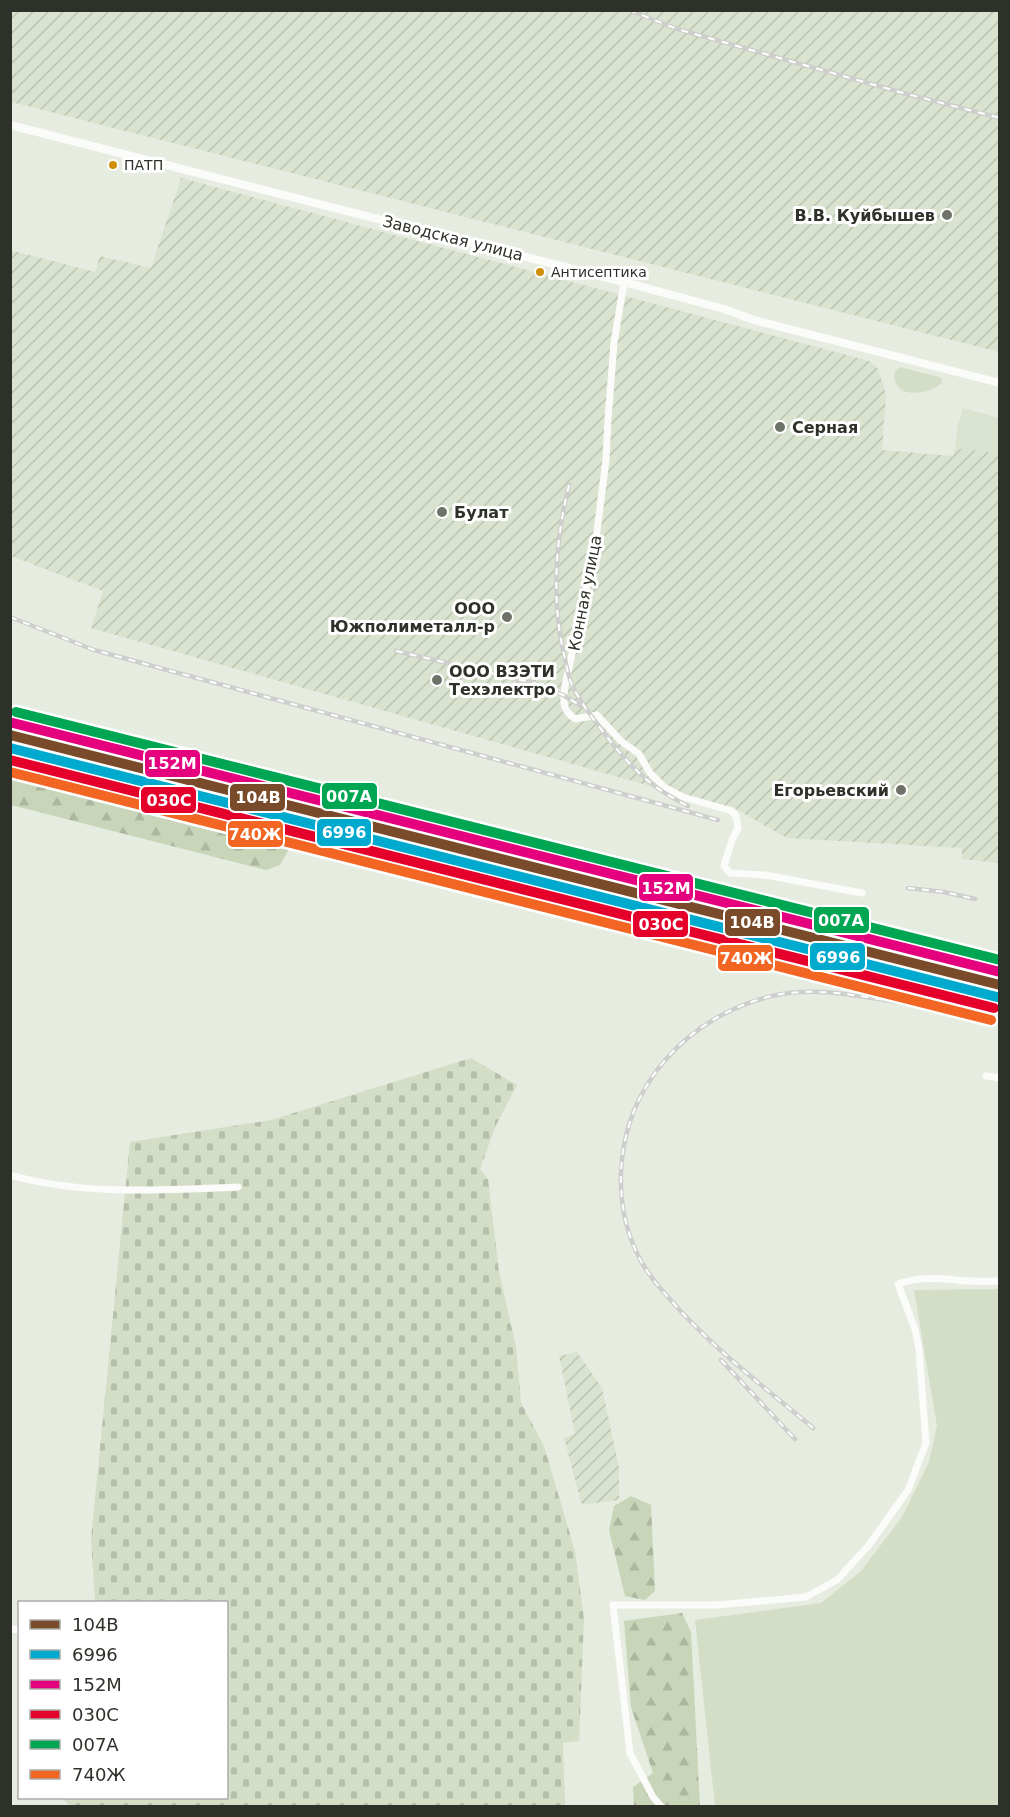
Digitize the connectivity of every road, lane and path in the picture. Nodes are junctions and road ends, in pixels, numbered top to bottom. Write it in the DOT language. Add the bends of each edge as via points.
graph roads {
  1 [pos="10,125"];
  2 [pos="624,282"];
  3 [pos="999,383"];
  4 [pos="862,893"];
  5 [pos="986,1076"];
  6 [pos="999,1078"];
  7 [pos="10,1175"];
  8 [pos="238,1187"];
  9 [pos="999,1281"];
  10 [pos="661,1806"];
  1 -- 2 [label="street, Заводская улица"];
  2 -- 3 [label="street, Заводская улица" via="764,323"];
  2 -- 4 [label="street, Конная улица" via="614,343 595,547 563,695 564,707 576,719 597,716 639,754 650,773 673,793 732,811 738,828 724,866 730,873 765,875"];
  5 -- 6 [label="street"];
  7 -- 8 [label="street" via="78,1188 146,1191"];
  9 -- 10 [label="street" via="939,1277 898,1284 919,1350 926,1443 908,1490 837,1580 806,1597 717,1605 613,1605 630,1753"];
}
